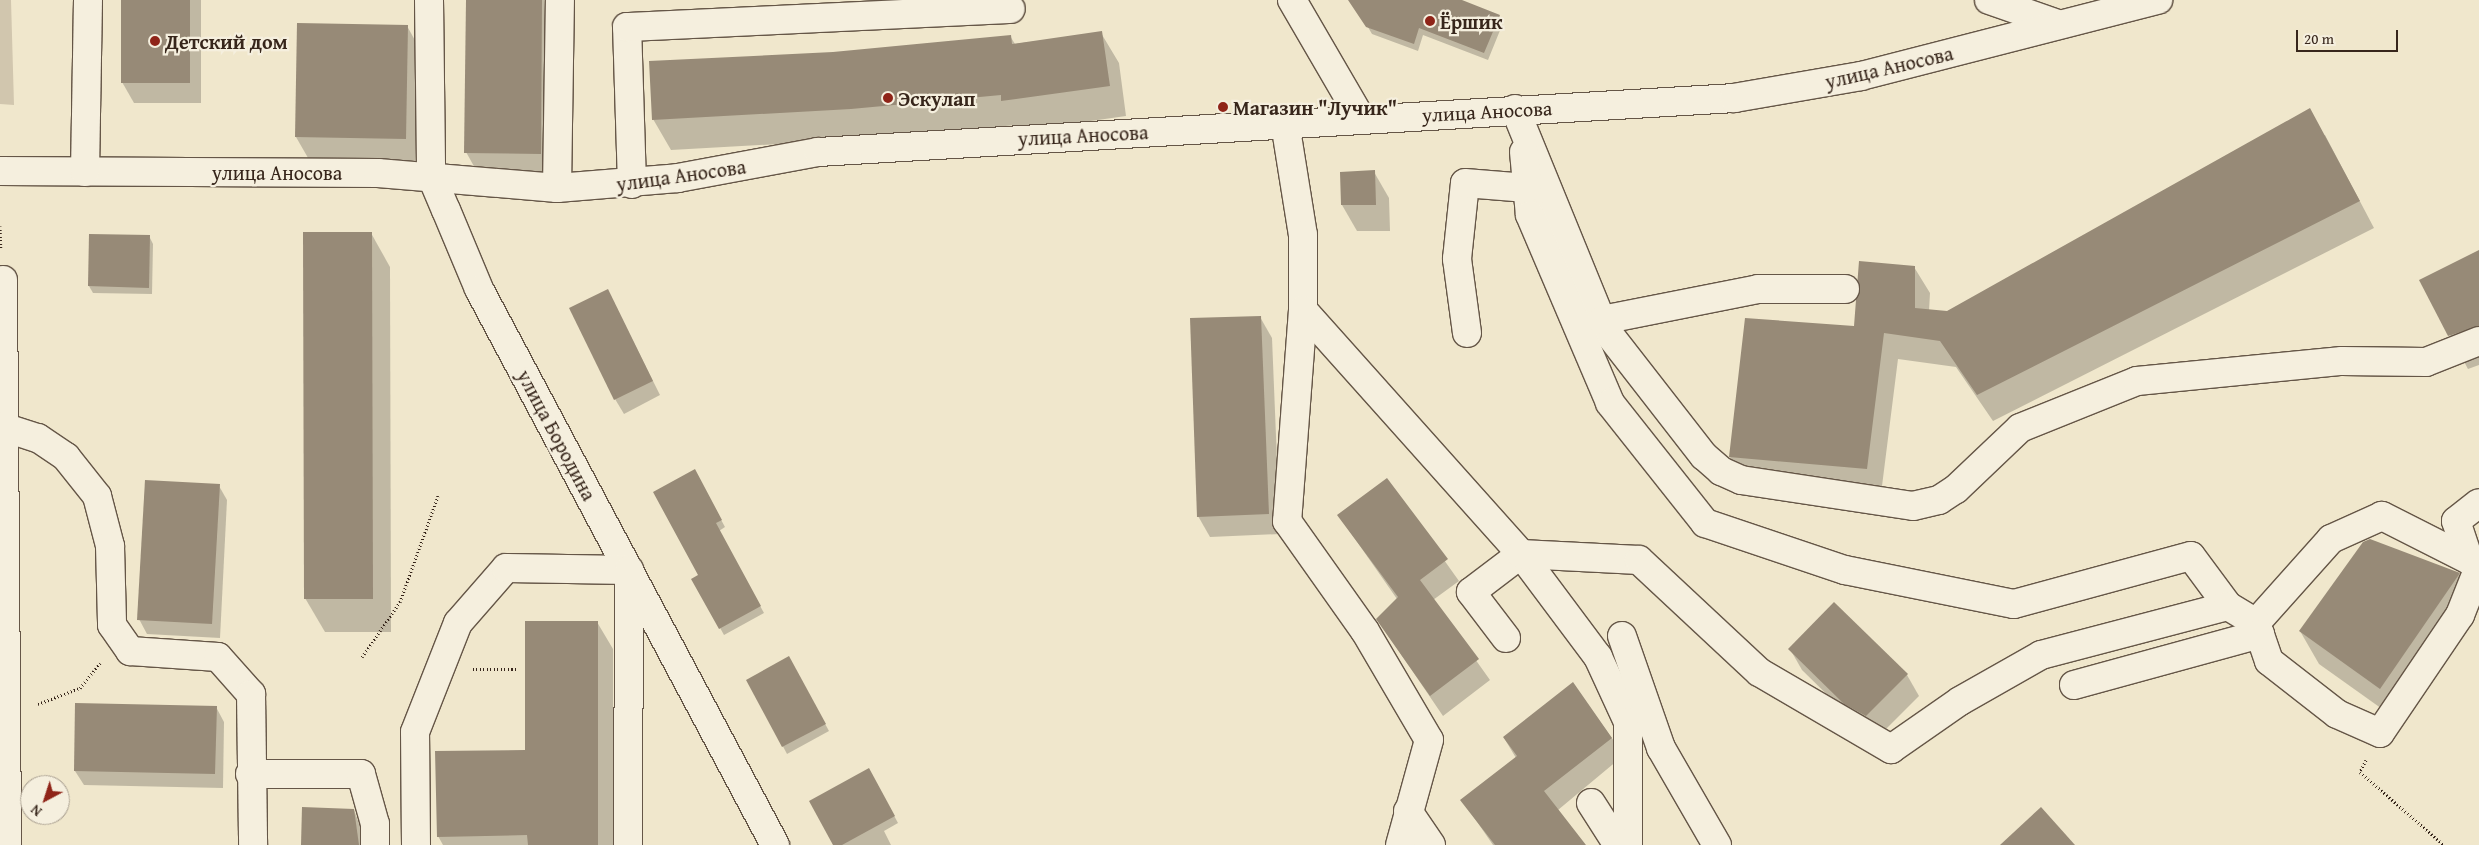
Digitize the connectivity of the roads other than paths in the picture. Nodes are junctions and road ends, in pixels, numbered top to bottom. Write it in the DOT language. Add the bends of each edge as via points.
graph roads {
  1 [pos="88,0"];
  2 [pos="429,0"];
  3 [pos="560,0"];
  4 [pos="1292,0"];
  5 [pos="1989,0"];
  6 [pos="2158,0"];
  7 [pos="1011,9"];
  8 [pos="763,10"];
  9 [pos="713,11"];
  10 [pos="2058,24"];
  11 [pos="1518,116"];
  12 [pos="1360,117"];
  13 [pos="1285,123"];
  14 [pos="0,171"];
  15 [pos="85,172"];
  16 [pos="432,175"];
  17 [pos="632,184"];
  18 [pos="557,188"];
  19 [pos="1527,188"];
  20 [pos="3,280"];
  21 [pos="1845,289"];
  22 [pos="1304,310"];
  23 [pos="1602,320"];
  24 [pos="1467,333"];
  25 [pos="2479,341"];
  26 [pos="2,426"];
  27 [pos="2479,503"];
  28 [pos="1521,554"];
  29 [pos="2476,564"];
  30 [pos="629,570"];
  31 [pos="2228,606"];
  32 [pos="2258,629"];
  33 [pos="1622,636"];
  34 [pos="1506,638"];
  35 [pos="2074,685"];
  36 [pos="250,774"];
  37 [pos="1590,803"];
  38 [pos="1408,811"];
  39 [pos="7,845"];
  40 [pos="253,845"];
  41 [pos="375,845"];
  42 [pos="416,845"];
  43 [pos="628,845"];
  44 [pos="775,845"];
  45 [pos="1400,845"];
  46 [pos="1431,845"];
  47 [pos="1618,845"];
  48 [pos="1628,845"];
  49 [pos="1718,845"];
  1 -- 15 [label="street"];
  2 -- 16 [label="street, улица Бородина"];
  3 -- 18 [label="street"];
  4 -- 12 [label="street"];
  5 -- 10 [label="street"];
  6 -- 10 [label="street, улица Аносова"];
  7 -- 8 [label="street"];
  8 -- 9 [label="street"];
  9 -- 17 [label="street" via="627,27"];
  10 -- 11 [label="street, улица Аносова" via="1861,76 1734,98"];
  11 -- 12 [label="street, улица Аносова"];
  11 -- 19 [label="street"];
  11 -- 23 [label="street"];
  12 -- 13 [label="street, улица Аносова"];
  13 -- 17 [label="street, улица Аносова" via="818,152"];
  13 -- 22 [label="street" via="1303,234"];
  14 -- 15 [label="street, улица Аносова"];
  15 -- 16 [label="street, улица Аносова"];
  16 -- 18 [label="street, улица Аносова"];
  16 -- 30 [label="street, улица Бородина" via="479,289"];
  17 -- 18 [label="street, улица Аносова"];
  19 -- 24 [label="street" via="1465,184 1457,260"];
  19 -- 31 [label="street" via="1530,215 1610,403 1705,522 1845,570 2014,604 2191,556"];
  20 -- 26 [label="street"];
  21 -- 23 [label="street" via="1758,289"];
  22 -- 28 [label="street"];
  22 -- 38 [label="street" via="1287,521 1365,631 1429,740"];
  23 -- 25 [label="street" via="1698,448 1721,472 1741,480 1912,506 1939,500 1956,489 2020,428 2137,381 2342,361 2426,362"];
  26 -- 36 [label="street" via="38,438 66,457 97,496 110,546 112,625 130,651 218,657 251,694"];
  26 -- 39 [label="street"];
  27 -- 29 [label="street" via="2456,521"];
  28 -- 31 [label="street" via="1638,560 1759,672 1891,749 1960,701 2041,655"];
  28 -- 34 [label="street" via="1471,592"];
  28 -- 48 [label="street" via="1598,657 1619,696 1628,722"];
  29 -- 32 [label="street" via="2382,516 2332,539"];
  29 -- 32 [label="street" via="2460,615 2380,733 2337,714 2269,661"];
  30 -- 42 [label="street" via="506,568 458,623 414,732"];
  30 -- 43 [label="street"];
  30 -- 44 [label="street, улица Бородина"];
  31 -- 32 [label="street"];
  32 -- 35 [label="street"];
  33 -- 49 [label="street" via="1661,748"];
  36 -- 40 [label="street"];
  36 -- 41 [label="street" via="362,774 375,824"];
  37 -- 47 [label="street"];
  38 -- 45 [label="street"];
  38 -- 46 [label="street"];
}
